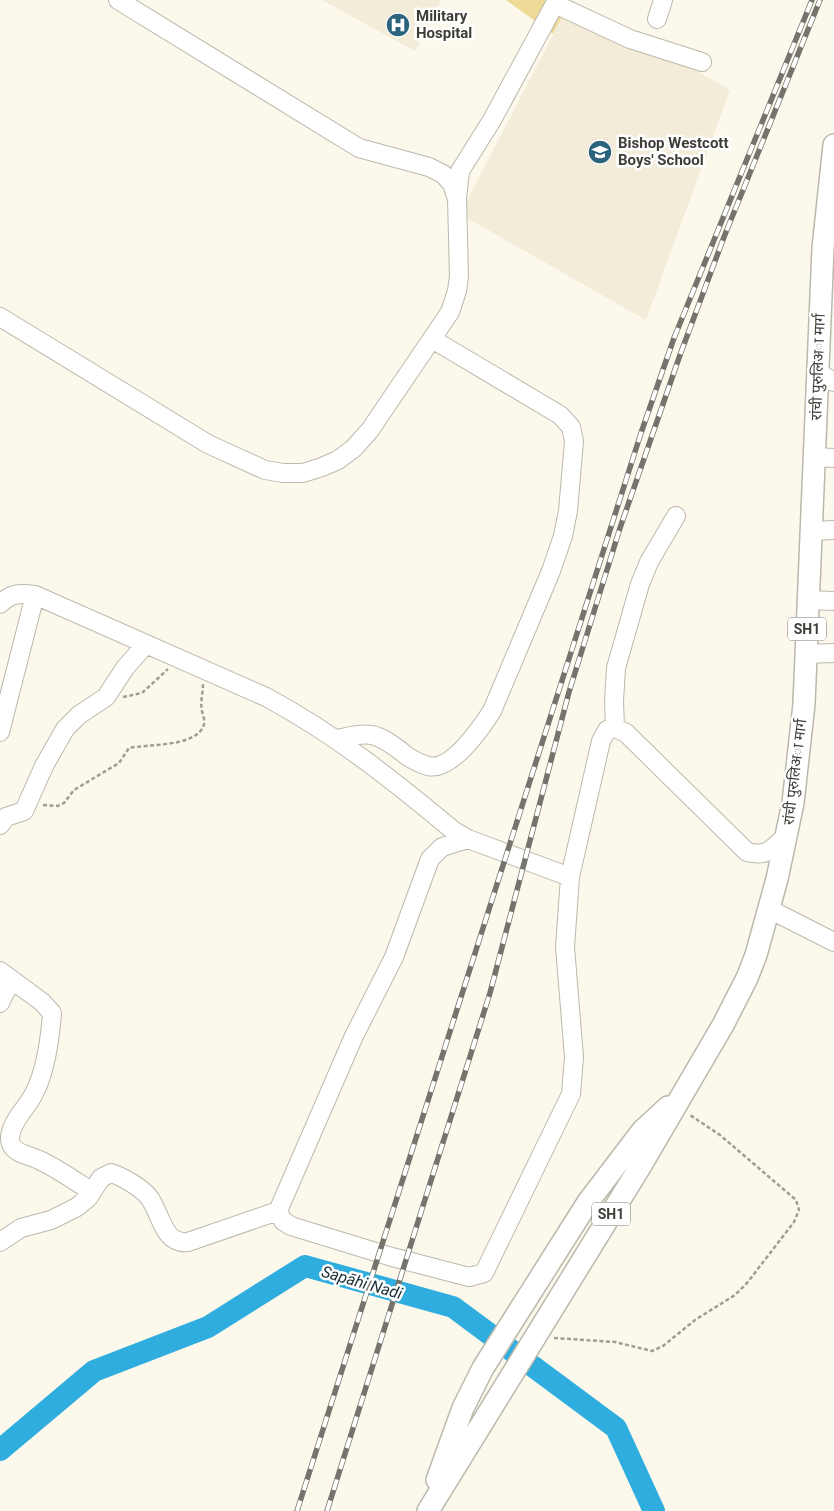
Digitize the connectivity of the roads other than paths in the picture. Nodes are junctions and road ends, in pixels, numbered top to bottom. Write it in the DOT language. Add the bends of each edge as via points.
graph roads {
  1 [pos="118,0"];
  2 [pos="663,0"];
  3 [pos="556,2"];
  4 [pos="656,19"];
  5 [pos="702,62"];
  6 [pos="834,144"];
  7 [pos="457,199"];
  8 [pos="829,237"];
  9 [pos="0,316"];
  10 [pos="432,338"];
  11 [pos="826,377"];
  12 [pos="824,458"];
  13 [pos="676,516"];
  14 [pos="834,530"];
  15 [pos="811,531"];
  16 [pos="35,595"];
  17 [pos="808,600"];
  18 [pos="834,601"];
  19 [pos="0,604"];
  20 [pos="146,644"];
  21 [pos="834,653"];
  22 [pos="806,654"];
  23 [pos="615,728"];
  24 [pos="0,732"];
  25 [pos="336,739"];
  26 [pos="0,824"];
  27 [pos="786,836"];
  28 [pos="468,839"];
  29 [pos="570,877"];
  30 [pos="769,909"];
  31 [pos="834,942"];
  32 [pos="6,975"];
  33 [pos="0,1003"];
  34 [pos="680,1098"];
  35 [pos="92,1192"];
  36 [pos="278,1211"];
  37 [pos="0,1242"];
  38 [pos="427,1511"];
  1 -- 7 [label="street" via="359,148 443,174 452,184"];
  2 -- 4 [label="street"];
  3 -- 5 [label="street" via="630,39"];
  3 -- 7 [label="street" via="492,120 460,171"];
  6 -- 8 [label="main road, रांची पुरुलिअा मार्ग / SH1"];
  7 -- 10 [label="street" via="457,291 450,312"];
  8 -- 11 [label="main road, रांची पुरुलिअा मार्ग / SH1"];
  9 -- 10 [label="street" via="208,444 265,470 283,473 322,467 354,448 370,430"];
  10 -- 25 [label="street" via="560,415 571,427 574,441 568,511 551,571 492,712 459,753 445,764 429,767 371,735"];
  11 -- 12 [label="main road, रांची पुरुलिअा मार्ग / SH1"];
  12 -- 15 [label="main road, रांची पुरुलिअा मार्ग / SH1"];
  13 -- 23 [label="street" via="649,562 616,668"];
  14 -- 15 [label="street"];
  15 -- 17 [label="main road, रांची पुरुलिअा मार्ग / SH1"];
  16 -- 19 [label="street" via="18,593 8,596"];
  16 -- 20 [label="street"];
  16 -- 24 [label="street"];
  17 -- 18 [label="street"];
  17 -- 22 [label="main road, रांची पुरुलिअा मार्ग / SH1"];
  20 -- 25 [label="street" via="266,698"];
  20 -- 26 [label="street" via="106,696 65,729 24,811 6,817"];
  21 -- 22 [label="street"];
  22 -- 27 [label="main road, रांची पुरुलिअा मार्ग / SH1" via="804,704"];
  23 -- 27 [label="street" via="626,733 747,852 767,853"];
  23 -- 29 [label="street" via="606,730 601,742"];
  25 -- 28 [label="street"];
  27 -- 30 [label="main road, रांची पुरुलिअा मार्ग / SH1"];
  28 -- 29 [label="street"];
  28 -- 36 [label="street" via="442,847 430,859 394,957 354,1036"];
  29 -- 36 [label="street" via="566,947 574,1057 571,1094 484,1273 469,1277 392,1257 291,1226 283,1221"];
  30 -- 31 [label="street"];
  30 -- 34 [label="main road, रांची पुरुलिअा मार्ग / SH1" via="747,978"];
  32 -- 33 [label="street"];
  32 -- 35 [label="street" via="52,1013 44,1068 14,1128 10,1139 12,1146"];
  34 -- 38 [label="main road, रांची पुरुलिअा मार्ग / SH1"];
  34 -- 38 [label="main road, SH1" via="642,1131 588,1202 483,1368 463,1408"];
  35 -- 36 [label="street" via="106,1174 116,1175 148,1196 172,1239 183,1243"];
  35 -- 37 [label="street" via="77,1207 51,1220 21,1228"];
}
